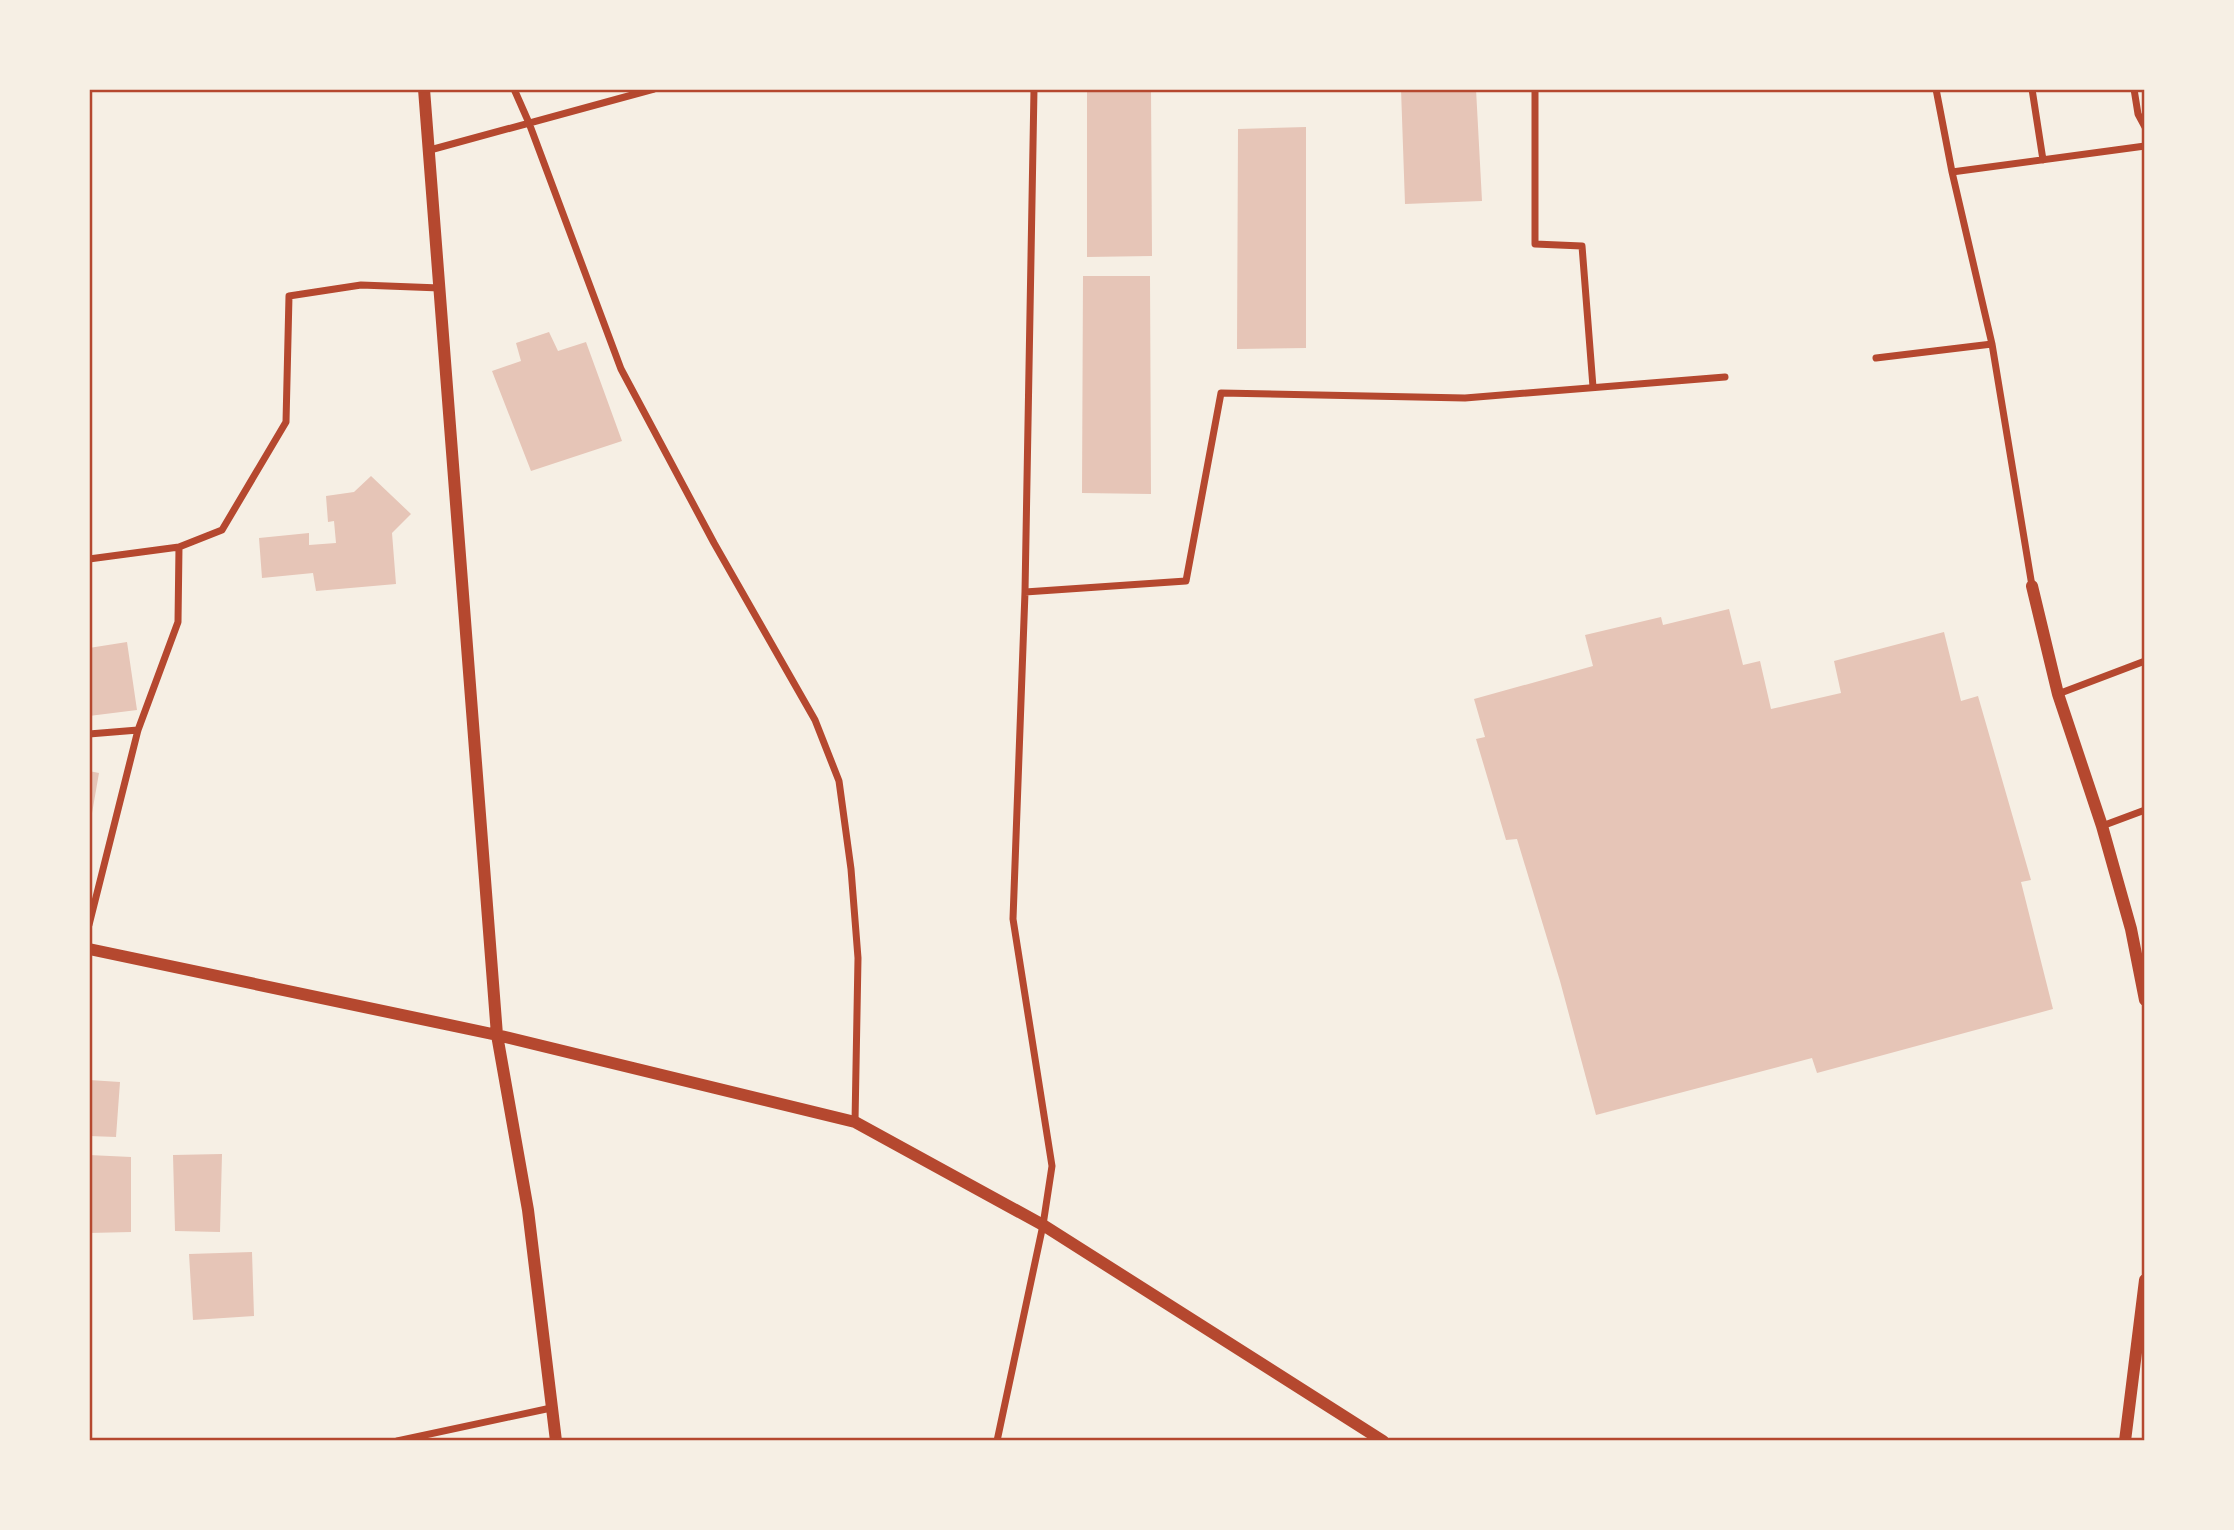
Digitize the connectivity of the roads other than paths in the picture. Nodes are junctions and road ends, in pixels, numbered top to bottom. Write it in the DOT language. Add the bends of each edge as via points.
graph roads {
  1 [pos="424,89"];
  2 [pos="514,89"];
  3 [pos="654,89"];
  4 [pos="1034,89"];
  5 [pos="1535,89"];
  6 [pos="1936,89"];
  7 [pos="2032,89"];
  8 [pos="2134,89"];
  9 [pos="529,123"];
  10 [pos="2145,127"];
  11 [pos="2145,146"];
  12 [pos="430,150"];
  13 [pos="2043,160"];
  14 [pos="1952,172"];
  15 [pos="440,288"];
  16 [pos="1992,344"];
  17 [pos="1876,358"];
  18 [pos="1725,377"];
  19 [pos="1594,387"];
  20 [pos="179,547"];
  21 [pos="89,559"];
  22 [pos="2032,586"];
  23 [pos="1025,592"];
  24 [pos="2145,661"];
  25 [pos="2058,694"];
  26 [pos="138,730"];
  27 [pos="89,734"];
  28 [pos="2145,810"];
  29 [pos="2102,826"];
  30 [pos="89,925"];
  31 [pos="89,949"];
  32 [pos="2145,1000"];
  33 [pos="497,1035"];
  34 [pos="855,1122"];
  35 [pos="1043,1225"];
  36 [pos="2145,1280"];
  37 [pos="551,1408"];
  38 [pos="397,1441"];
  39 [pos="556,1441"];
  40 [pos="997,1441"];
  41 [pos="1383,1441"];
  42 [pos="2125,1441"];
  1 -- 12 [label="street"];
  2 -- 9 [label="street"];
  3 -- 9 [label="street"];
  4 -- 23 [label="street"];
  5 -- 19 [label="street" via="1535,244 1582,246"];
  6 -- 14 [label="street"];
  7 -- 13 [label="street"];
  8 -- 10 [label="street"];
  9 -- 12 [label="street"];
  9 -- 34 [label="street" via="621,369 816,720 839,781 858,958"];
  11 -- 13 [label="street"];
  12 -- 15 [label="street"];
  13 -- 14 [label="street"];
  14 -- 16 [label="street"];
  15 -- 20 [label="street" via="361,285 289,296 286,422 222,530"];
  15 -- 33 [label="street"];
  16 -- 17 [label="street"];
  16 -- 22 [label="street"];
  18 -- 19 [label="street"];
  19 -- 23 [label="street" via="1465,398 1221,393 1186,581"];
  20 -- 21 [label="street"];
  20 -- 26 [label="street" via="178,622"];
  22 -- 25 [label="street"];
  23 -- 35 [label="street" via="1013,919 1052,1166"];
  24 -- 25 [label="street"];
  25 -- 29 [label="street"];
  26 -- 27 [label="street"];
  26 -- 30 [label="street"];
  28 -- 29 [label="street"];
  29 -- 32 [label="street"];
  31 -- 33 [label="street"];
  33 -- 34 [label="street"];
  33 -- 37 [label="street" via="528,1210"];
  34 -- 35 [label="street"];
  35 -- 40 [label="street"];
  35 -- 41 [label="street"];
  36 -- 42 [label="street"];
  37 -- 38 [label="street"];
  37 -- 39 [label="street"];
}
